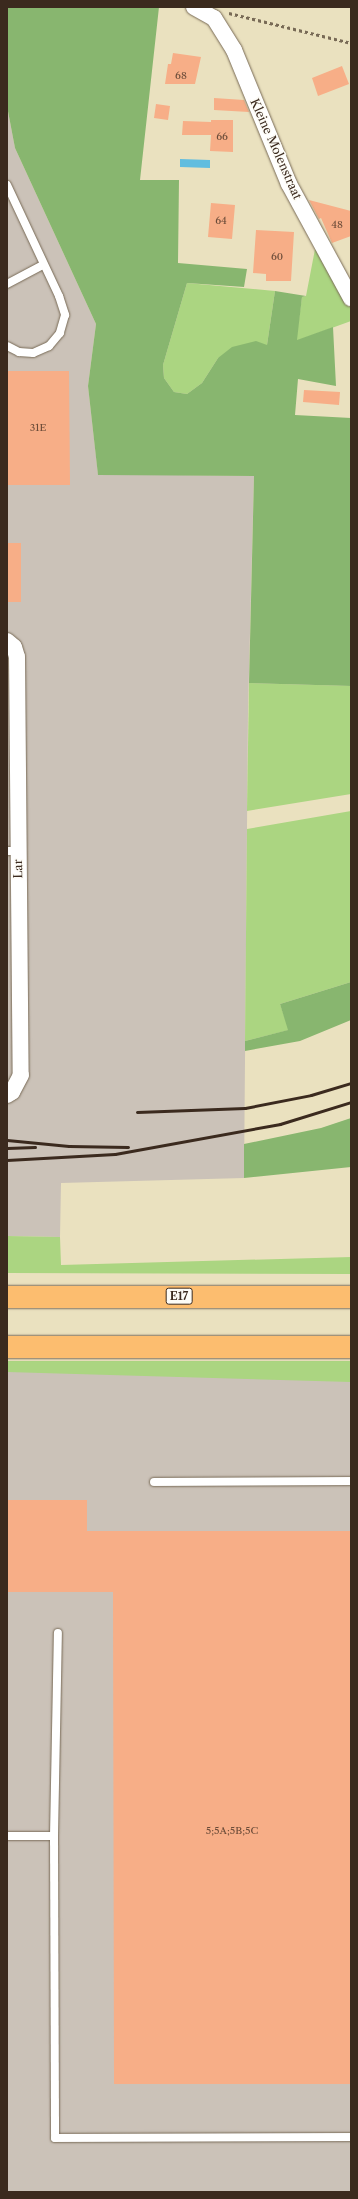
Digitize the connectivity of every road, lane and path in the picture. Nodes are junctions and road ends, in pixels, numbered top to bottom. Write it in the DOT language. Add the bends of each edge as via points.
graph roads {
  1 [pos="194,7"];
  2 [pos="214,18"];
  3 [pos="351,42"];
  4 [pos="7,185"];
  5 [pos="42,265"];
  6 [pos="7,284"];
  7 [pos="351,298"];
  8 [pos="7,346"];
  9 [pos="7,641"];
  10 [pos="13,822"];
  11 [pos="12,851"];
  12 [pos="7,1095"];
  13 [pos="7,1296"];
  14 [pos="351,1296"];
  15 [pos="7,1347"];
  16 [pos="351,1347"];
  17 [pos="351,1481"];
  18 [pos="154,1482"];
  19 [pos="58,1633"];
  20 [pos="7,1836"];
  21 [pos="54,1836"];
  22 [pos="351,2137"];
  1 -- 2 [label="street, Kleine Molenstraat"];
  2 -- 3 [label="path" via="221,11"];
  2 -- 7 [label="street, Kleine Molenstraat" via="234,50 289,184"];
  4 -- 5 [label="lane"];
  5 -- 6 [label="lane"];
  5 -- 8 [label="lane" via="59,296 65,315 60,332 49,346 33,353 19,352"];
  9 -- 10 [label="street, Lar" via="14,647 17,657"];
  10 -- 11 [label="street, Lar"];
  11 -- 12 [label="street, Lar" via="21,1075 12,1092"];
  13 -- 14 [label="highway, E17"];
  15 -- 16 [label="highway"];
  17 -- 18 [label="lane"];
  19 -- 21 [label="lane"];
  20 -- 21 [label="lane"];
  21 -- 22 [label="lane" via="55,2138"];
}
